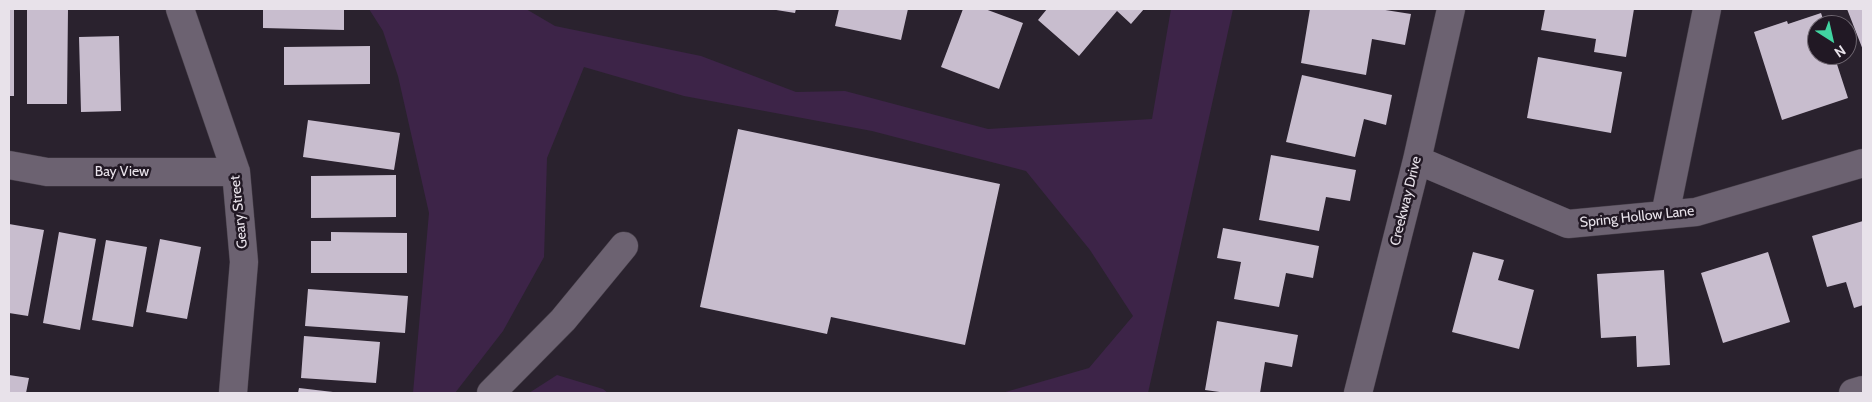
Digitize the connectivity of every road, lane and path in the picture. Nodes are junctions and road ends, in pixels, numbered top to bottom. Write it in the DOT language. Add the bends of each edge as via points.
graph roads {
  1 [pos="180,9"];
  2 [pos="1451,9"];
  3 [pos="1707,9"];
  4 [pos="1416,160"];
  5 [pos="1863,163"];
  6 [pos="9,165"];
  7 [pos="236,172"];
  8 [pos="1665,215"];
  9 [pos="624,246"];
  10 [pos="1863,390"];
  11 [pos="233,393"];
  12 [pos="491,393"];
  13 [pos="1358,393"];
  14 [pos="1853,393"];
  1 -- 7 [label="street, Geary Street"];
  2 -- 4 [label="street, Creekway Drive"];
  3 -- 8 [label="street"];
  4 -- 8 [label="street, Spring Hollow Lane" via="1568,224"];
  4 -- 13 [label="street, Creekway Drive"];
  5 -- 8 [label="street, Spring Hollow Lane" via="1696,212"];
  6 -- 7 [label="street, Bay View" via="47,172"];
  7 -- 11 [label="street, Geary Street" via="244,262"];
  9 -- 12 [label="street" via="563,320"];
  10 -- 14 [label="street"];
}
